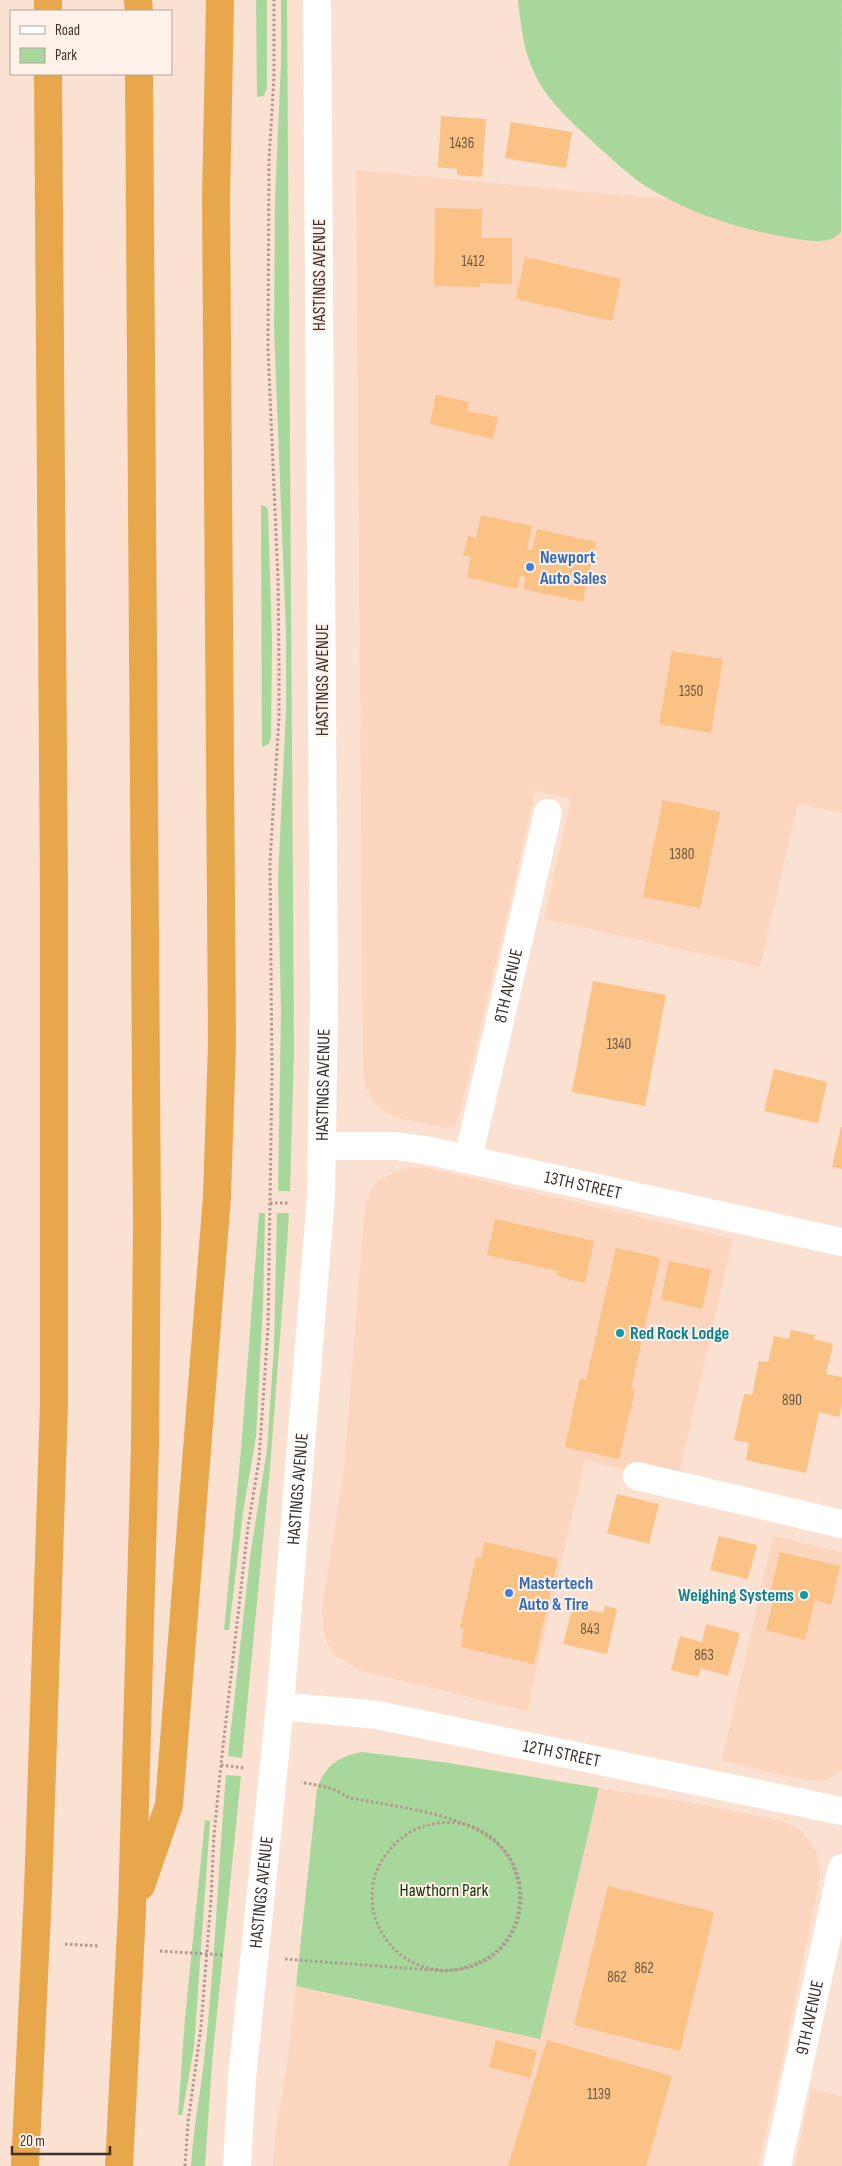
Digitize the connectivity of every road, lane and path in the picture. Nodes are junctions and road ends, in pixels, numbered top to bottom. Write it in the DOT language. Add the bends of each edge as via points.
graph roads {
  1 [pos="220,0"];
  2 [pos="274,0"];
  3 [pos="317,0"];
  4 [pos="48,75"];
  5 [pos="139,75"];
  6 [pos="548,813"];
  7 [pos="322,1146"];
  8 [pos="468,1158"];
  9 [pos="842,1242"];
  10 [pos="637,1476"];
  11 [pos="842,1524"];
  12 [pos="280,1706"];
  13 [pos="326,1788"];
  14 [pos="842,1811"];
  15 [pos="495,1841"];
  16 [pos="842,1868"];
  17 [pos="132,1911"];
  18 [pos="64,1944"];
  19 [pos="102,1946"];
  20 [pos="150,1950"];
  21 [pos="228,1956"];
  22 [pos="277,1959"];
  23 [pos="444,1971"];
  24 [pos="25,2166"];
  25 [pos="119,2166"];
  26 [pos="185,2166"];
  27 [pos="237,2166"];
  28 [pos="777,2166"];
  1 -- 17 [label="highway" via="216,210 222,1044 217,1196 169,1805"];
  2 -- 26 [label="path" via="268,350 279,673 270,861 272,1074 268,1327 261,1445 240,1591 221,1764 201,2027"];
  3 -- 7 [label="street, HASTINGS AVENUE" via="324,1001"];
  4 -- 24 [label="highway" via="54,1405 40,1853"];
  5 -- 17 [label="highway" via="147,1224 145,1445"];
  6 -- 8 [label="street, 8TH AVENUE"];
  7 -- 8 [label="street, 13TH STREET" via="401,1147"];
  7 -- 12 [label="street, HASTINGS AVENUE" via="318,1257"];
  8 -- 9 [label="street, 13TH STREET"];
  10 -- 11 [label="street"];
  12 -- 14 [label="street, 12TH STREET" via="377,1715"];
  12 -- 27 [label="street, HASTINGS AVENUE" via="243,2070"];
  13 -- 15 [label="path" via="349,1798 411,1809 466,1824"];
  15 -- 23 [label="path" via="506,1853 519,1883 521,1900 512,1932 503,1945 476,1965"];
  15 -- 23 [label="path" via="466,1826 433,1824 406,1834 378,1867 372,1895 373,1910 384,1937 392,1948 416,1965"];
  16 -- 28 [label="street, 9TH AVENUE"];
  17 -- 25 [label="highway"];
  18 -- 19 [label="path"];
  20 -- 21 [label="path"];
  22 -- 23 [label="path"];
}
